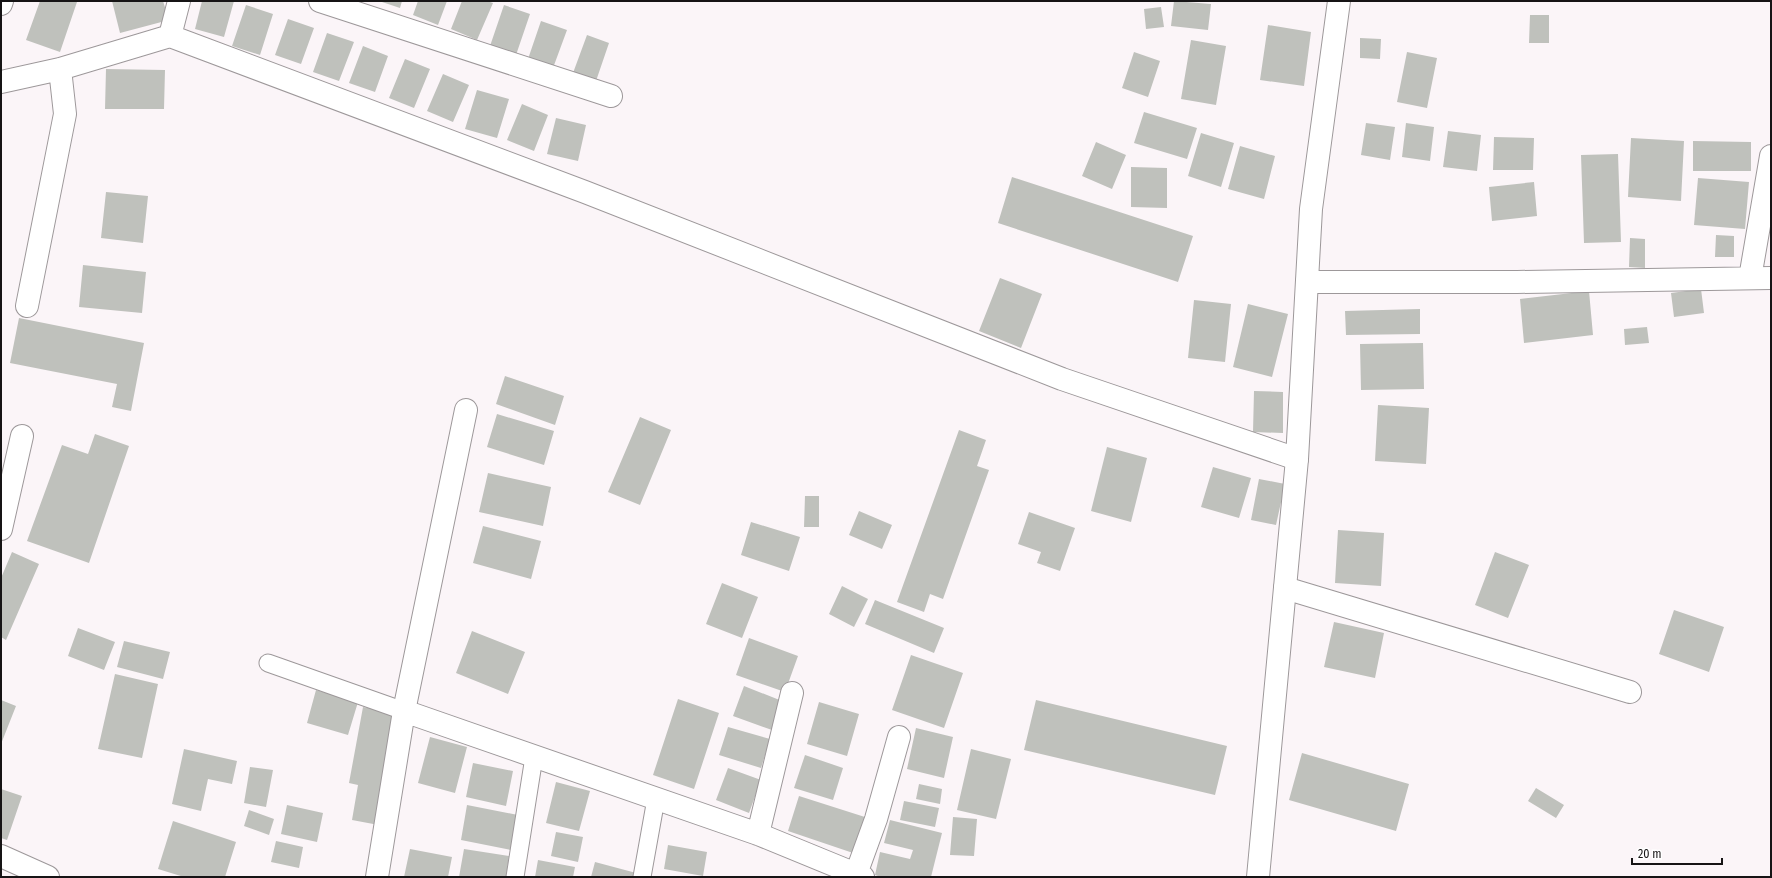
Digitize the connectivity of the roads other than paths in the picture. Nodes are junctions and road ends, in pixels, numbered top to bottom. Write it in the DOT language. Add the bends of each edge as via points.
graph roads {
  1 [pos="179,1"];
  2 [pos="320,1"];
  3 [pos="1339,1"];
  4 [pos="170,36"];
  5 [pos="60,69"];
  6 [pos="1,82"];
  7 [pos="611,96"];
  8 [pos="1771,156"];
  9 [pos="1750,278"];
  10 [pos="1771,278"];
  11 [pos="1307,282"];
  12 [pos="27,306"];
  13 [pos="466,410"];
  14 [pos="22,436"];
  15 [pos="1297,459"];
  16 [pos="1,529"];
  17 [pos="1285,588"];
  18 [pos="268,663"];
  19 [pos="792,692"];
  20 [pos="1630,692"];
  21 [pos="404,711"];
  22 [pos="899,737"];
  23 [pos="534,757"];
  24 [pos="656,799"];
  25 [pos="758,834"];
  26 [pos="1,856"];
  27 [pos="860,876"];
  28 [pos="48,877"];
  29 [pos="377,877"];
  30 [pos="515,877"];
  31 [pos="642,877"];
  32 [pos="1258,877"];
  1 -- 4 [label="street"];
  2 -- 7 [label="street"];
  3 -- 11 [label="street" via="1311,210"];
  4 -- 5 [label="street"];
  4 -- 15 [label="street" via="585,192 1062,379"];
  5 -- 6 [label="street"];
  5 -- 12 [label="street" via="65,114"];
  8 -- 9 [label="street"];
  9 -- 10 [label="street"];
  9 -- 11 [label="street"];
  11 -- 15 [label="street"];
  13 -- 21 [label="street"];
  14 -- 16 [label="street"];
  15 -- 17 [label="street"];
  17 -- 20 [label="street"];
  17 -- 32 [label="street"];
  18 -- 21 [label="lane"];
  19 -- 25 [label="street"];
  21 -- 23 [label="street"];
  21 -- 29 [label="street"];
  22 -- 27 [label="street"];
  23 -- 24 [label="street"];
  23 -- 30 [label="lane"];
  24 -- 25 [label="street"];
  24 -- 31 [label="lane"];
  25 -- 27 [label="street"];
  26 -- 28 [label="street"];
}
